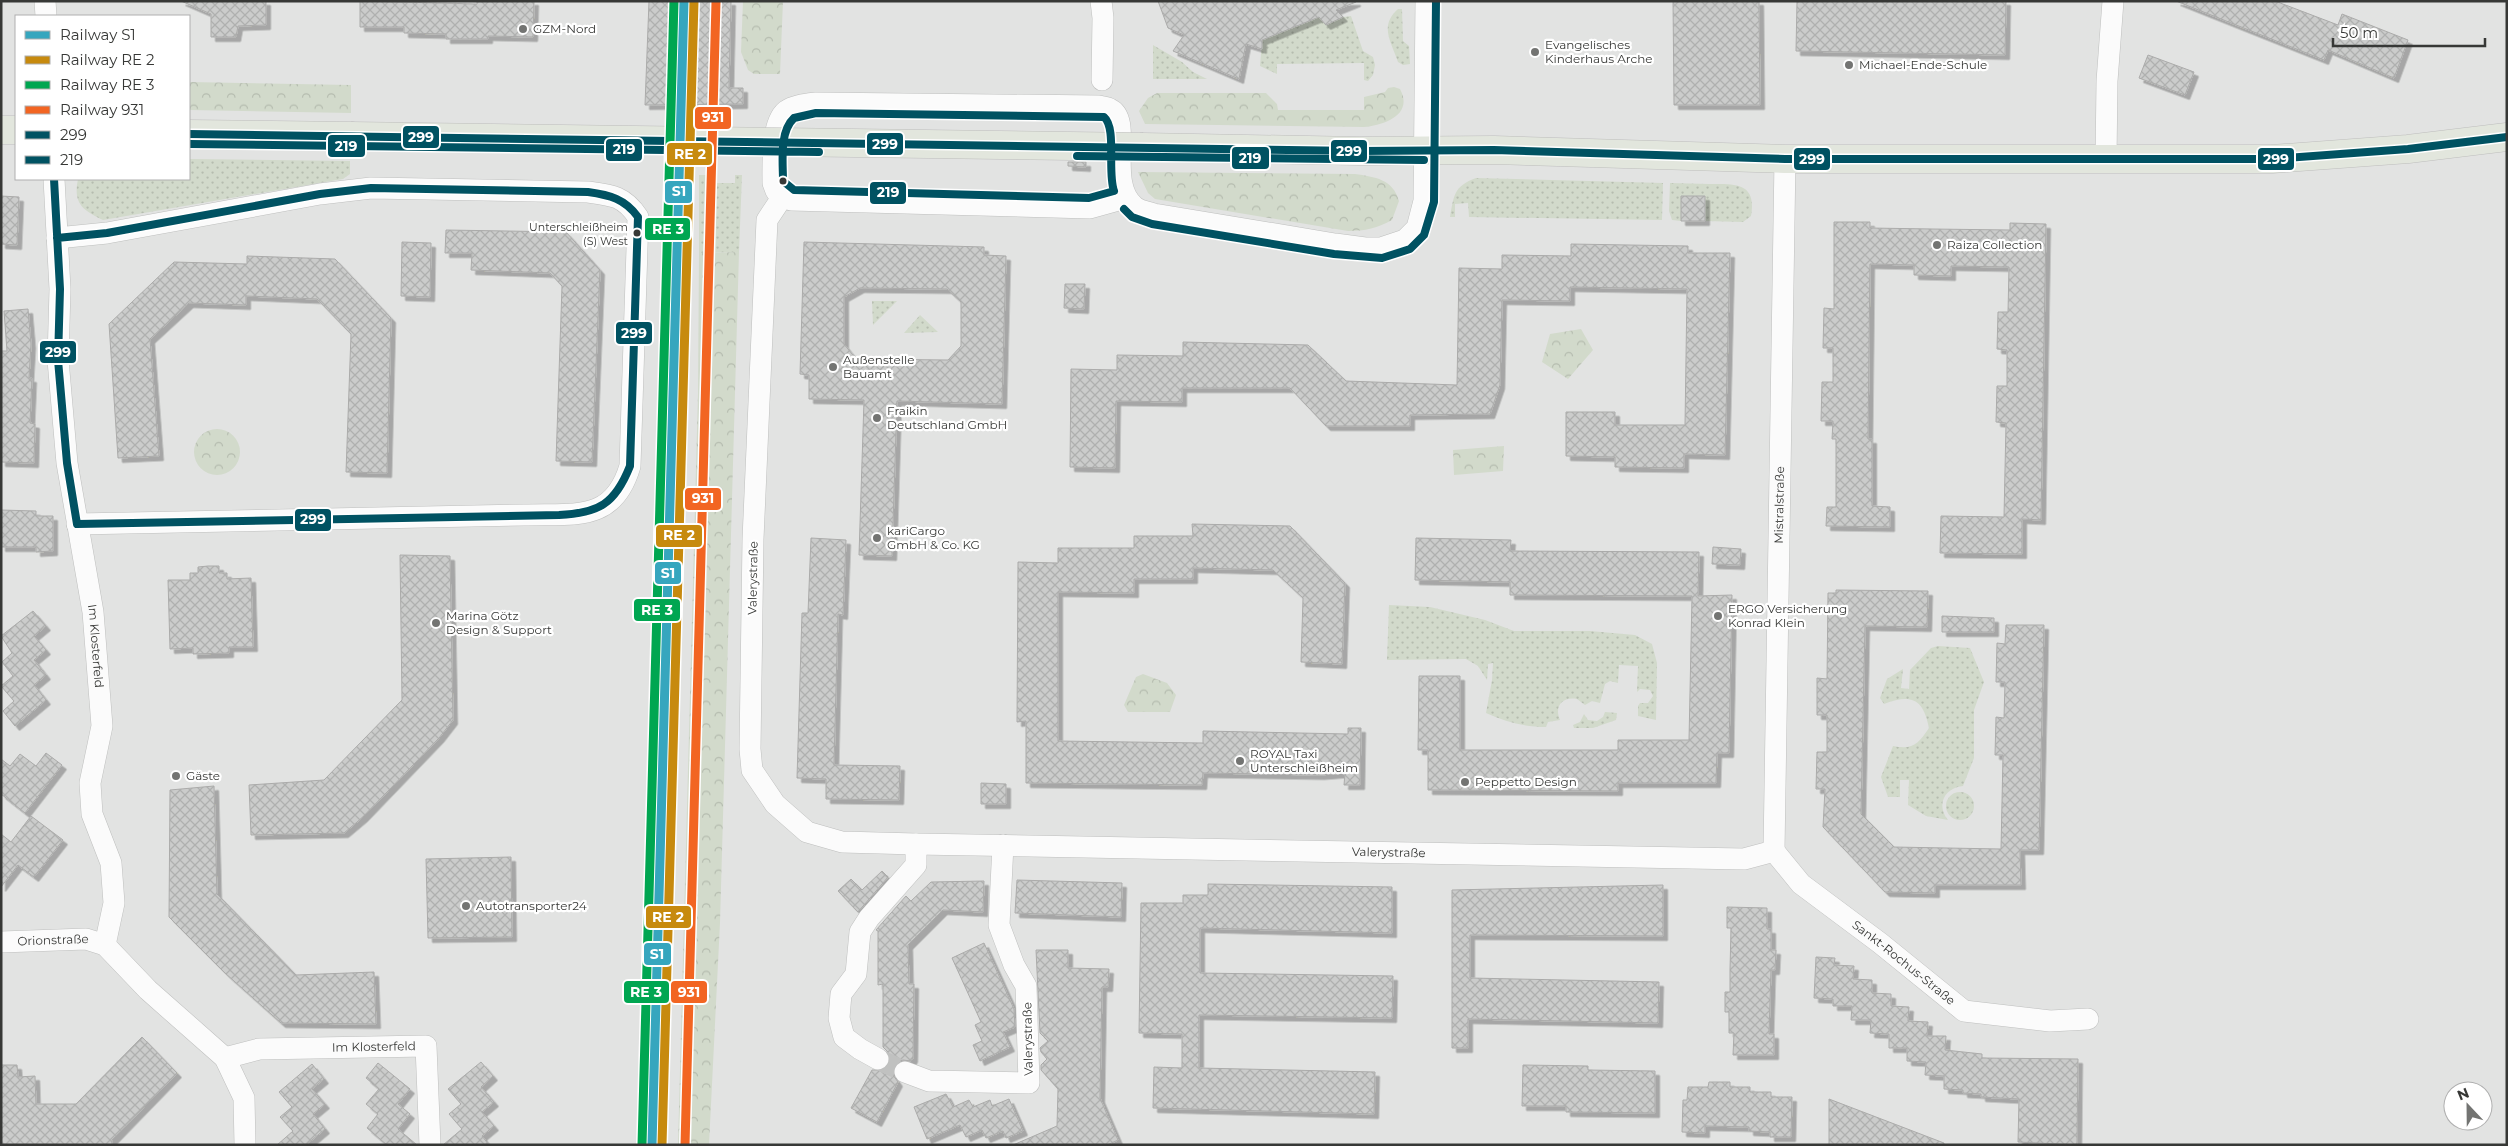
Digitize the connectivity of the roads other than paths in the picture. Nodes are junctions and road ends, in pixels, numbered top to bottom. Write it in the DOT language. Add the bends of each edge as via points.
graph roads {
  1 [pos="45,1"];
  2 [pos="1101,1"];
  3 [pos="1426,1"];
  4 [pos="2113,1"];
  5 [pos="46,15"];
  6 [pos="1102,80"];
  7 [pos="1,130"];
  8 [pos="15,130"];
  9 [pos="190,134"];
  10 [pos="2507,137"];
  11 [pos="1424,150"];
  12 [pos="1785,159"];
  13 [pos="2106,160"];
  14 [pos="54,180"];
  15 [pos="783,196"];
  16 [pos="1126,198"];
  17 [pos="57,238"];
  18 [pos="77,524"];
  19 [pos="916,844"];
  20 [pos="1003,845"];
  21 [pos="1774,851"];
  22 [pos="1,942"];
  23 [pos="105,945"];
  24 [pos="2088,1019"];
  25 [pos="225,1058"];
  26 [pos="878,1059"];
  27 [pos="905,1072"];
  28 [pos="245,1145"];
  29 [pos="430,1145"];
  1 -- 5 [label="street"];
  2 -- 6 [label="street"];
  3 -- 11 [label="street"];
  4 -- 13 [label="street"];
  7 -- 8 [label="main road"];
  9 -- 11 [label="main road, bridge"];
  10 -- 13 [label="main road" via="2408,150 2272,159"];
  11 -- 12 [label="main road"];
  11 -- 16 [label="street" via="1424,200 1417,228 1406,240 1382,248 1335,244 1154,214 1137,208"];
  12 -- 13 [label="main road"];
  12 -- 21 [label="street, Mistralstraße"];
  14 -- 17 [label="street, Im Klosterfeld"];
  15 -- 16 [label="street" via="806,202 1090,208"];
  15 -- 16 [label="street" via="773,183 776,127 786,111 795,106 816,103 1099,106 1111,109 1120,119 1120,174"];
  15 -- 19 [label="street, Valerystraße" via="767,220 753,539 752,770 775,804 807,832 842,842"];
  17 -- 18 [label="street, Im Klosterfeld" via="60,289 58,360 66,463"];
  17 -- 18 [label="street" via="107,233 320,194 371,188 588,192 613,195 630,206 638,217 630,466 617,496 603,507 590,512 524,515"];
  18 -- 23 [label="street, Im Klosterfeld" via="93,612 102,726 90,783 92,814 111,863 114,903"];
  19 -- 20 [label="street, Valerystraße"];
  19 -- 26 [label="street" via="916,865 860,932 856,974 841,994 839,1018 844,1037"];
  20 -- 21 [label="street, Valerystraße" via="1744,860"];
  20 -- 27 [label="street, Valerystraße" via="999,924 1014,965 1026,986 1029,1083 929,1081"];
  21 -- 24 [label="street, Sankt-Rochus-Straße" via="1801,884 1964,1011 2050,1021"];
  22 -- 23 [label="street, Orionstraße" via="86,939"];
  23 -- 25 [label="street" via="148,990"];
  25 -- 28 [label="street" via="244,1098"];
  25 -- 29 [label="street, Im Klosterfeld" via="259,1049 426,1046"];
}
